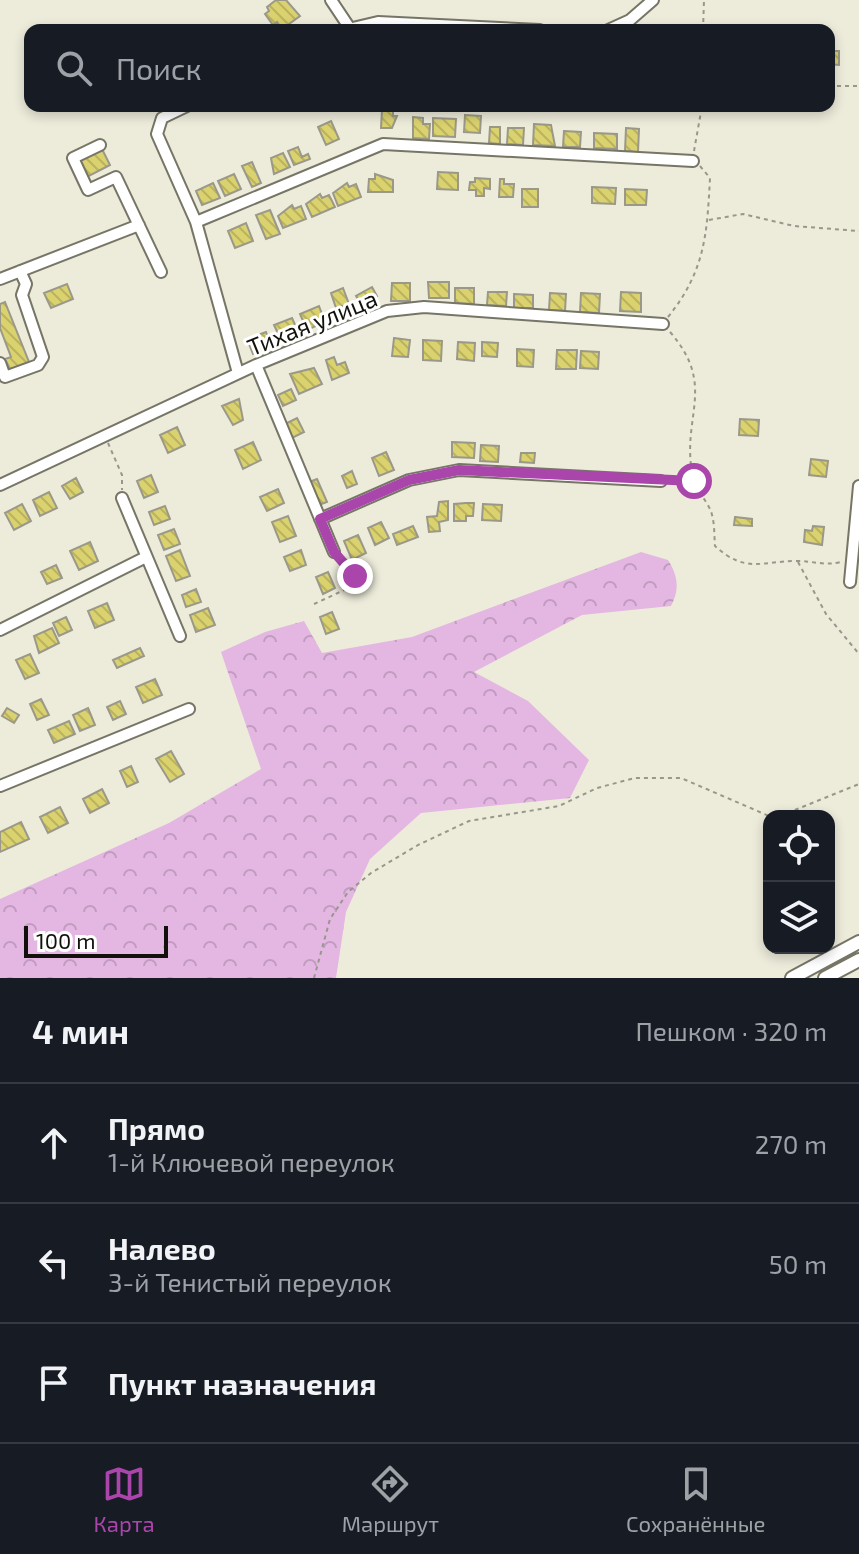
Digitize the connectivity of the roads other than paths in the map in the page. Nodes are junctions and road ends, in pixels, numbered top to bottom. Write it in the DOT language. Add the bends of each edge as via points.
graph roads {
  1 [pos="331,0"];
  2 [pos="653,0"];
  3 [pos="343,24"];
  4 [pos="369,24"];
  5 [pos="418,24"];
  6 [pos="621,24"];
  7 [pos="174,112"];
  8 [pos="100,145"];
  9 [pos="693,161"];
  10 [pos="196,222"];
  11 [pos="139,225"];
  12 [pos="20,271"];
  13 [pos="161,272"];
  14 [pos="0,279"];
  15 [pos="663,324"];
  16 [pos="0,363"];
  17 [pos="256,365"];
  18 [pos="238,373"];
  19 [pos="661,481"];
  20 [pos="0,485"];
  21 [pos="859,486"];
  22 [pos="122,498"];
  23 [pos="320,519"];
  24 [pos="334,552"];
  25 [pos="146,557"];
  26 [pos="850,582"];
  27 [pos="0,630"];
  28 [pos="180,636"];
  29 [pos="189,709"];
  30 [pos="0,786"];
  31 [pos="859,942"];
  32 [pos="859,960"];
  33 [pos="792,978"];
  34 [pos="825,978"];
  1 -- 3 [label="street"];
  2 -- 6 [label="street"];
  4 -- 5 [label="street"];
  7 -- 10 [label="street" via="162,118 157,134"];
  8 -- 11 [label="street" via="73,158 88,190 116,177"];
  9 -- 10 [label="street" via="383,144"];
  10 -- 18 [label="street"];
  11 -- 12 [label="street"];
  11 -- 13 [label="street"];
  12 -- 14 [label="street"];
  12 -- 16 [label="street" via="26,284 22,295 43,357 38,365 5,377"];
  15 -- 17 [label="street, Тихая улица" via="424,307 387,311"];
  17 -- 18 [label="street, Тихая улица"];
  17 -- 23 [label="street"];
  18 -- 20 [label="street, Тихая улица"];
  19 -- 23 [label="street" via="459,470 409,480"];
  21 -- 26 [label="street"];
  22 -- 25 [label="street"];
  23 -- 24 [label="street"];
  25 -- 27 [label="street"];
  25 -- 28 [label="street"];
  29 -- 30 [label="street"];
  31 -- 33 [label="main road"];
  32 -- 34 [label="main road"];
}
